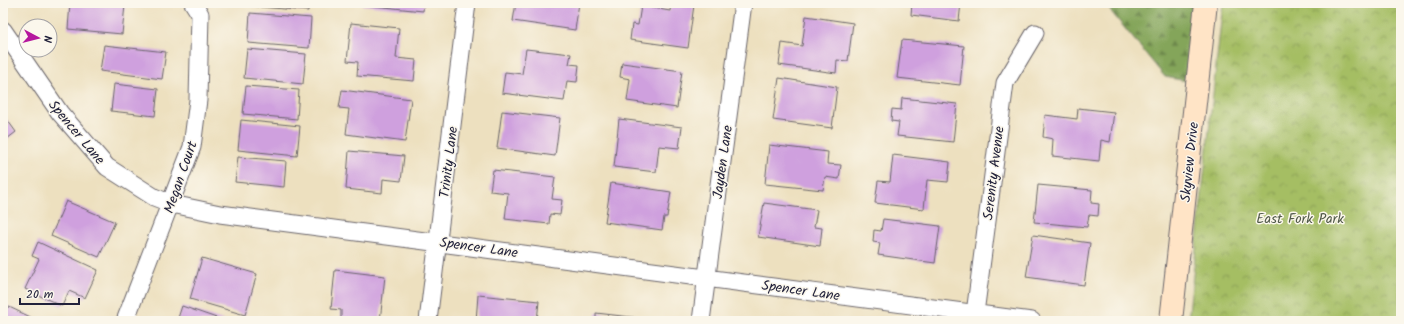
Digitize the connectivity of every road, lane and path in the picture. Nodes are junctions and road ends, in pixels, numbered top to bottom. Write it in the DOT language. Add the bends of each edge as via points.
graph roads {
  1 [pos="193,3"];
  2 [pos="467,3"];
  3 [pos="743,3"];
  4 [pos="1206,3"];
  5 [pos="3,30"];
  6 [pos="1035,33"];
  7 [pos="172,204"];
  8 [pos="438,242"];
  9 [pos="707,278"];
  10 [pos="974,317"];
  11 [pos="125,321"];
  12 [pos="428,321"];
  13 [pos="701,321"];
  14 [pos="1032,321"];
  15 [pos="1172,321"];
  1 -- 7 [label="street, Megan Court" via="200,14 198,100 192,148"];
  2 -- 8 [label="street, Trinity Lane"];
  3 -- 9 [label="street, Jayden Lane"];
  4 -- 15 [label="street, Skyview Drive"];
  5 -- 7 [label="street, Spencer Lane" via="60,113 107,167 154,197"];
  6 -- 10 [label="street, Serenity Avenue" via="1005,83"];
  7 -- 8 [label="street, Spencer Lane" via="220,214"];
  7 -- 11 [label="street, Megan Court"];
  8 -- 9 [label="street, Spencer Lane"];
  8 -- 12 [label="street, Trinity Lane"];
  9 -- 10 [label="street, Spencer Lane"];
  9 -- 13 [label="street, Jayden Lane"];
  10 -- 14 [label="street, Spencer Lane"];
}
